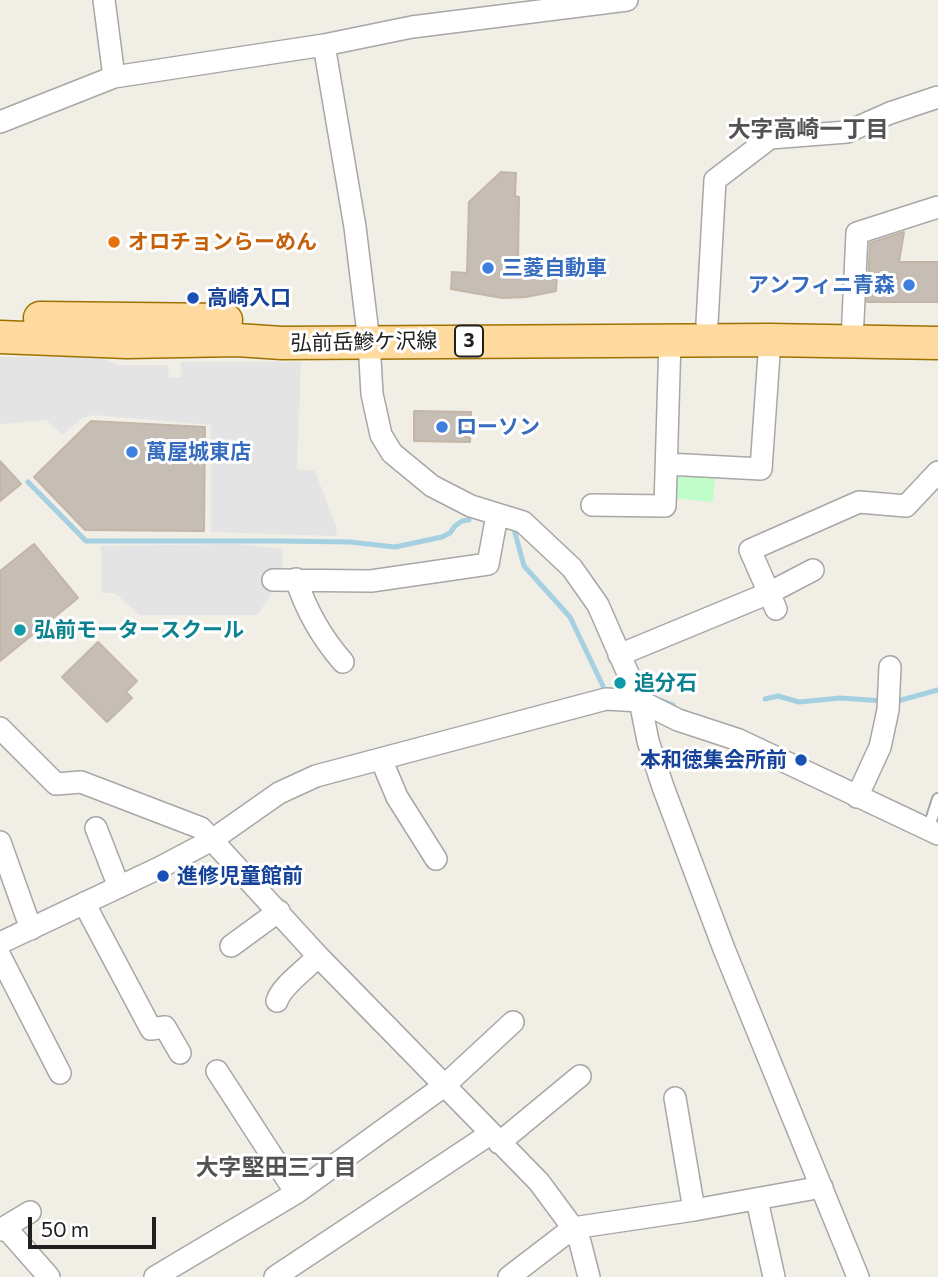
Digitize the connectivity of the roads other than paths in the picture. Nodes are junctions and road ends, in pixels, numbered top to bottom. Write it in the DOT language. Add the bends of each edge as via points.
graph roads {
  1 [pos="104,0"];
  2 [pos="627,0"];
  3 [pos="324,45"];
  4 [pos="114,77"];
  5 [pos="938,97"];
  6 [pos="0,122"];
  7 [pos="938,207"];
  8 [pos="0,318"];
  9 [pos="938,321"];
  10 [pos="707,323"];
  11 [pos="853,332"];
  12 [pos="367,333"];
  13 [pos="0,337"];
  14 [pos="670,340"];
  15 [pos="769,340"];
  16 [pos="938,343"];
  17 [pos="667,464"];
  18 [pos="938,472"];
  19 [pos="592,506"];
  20 [pos="497,515"];
  21 [pos="813,570"];
  22 [pos="296,579"];
  23 [pos="273,580"];
  24 [pos="772,601"];
  25 [pos="619,654"];
  26 [pos="343,662"];
  27 [pos="890,667"];
  28 [pos="640,701"];
  29 [pos="0,728"];
  30 [pos="381,759"];
  31 [pos="857,796"];
  32 [pos="938,799"];
  33 [pos="96,828"];
  34 [pos="933,832"];
  35 [pos="212,840"];
  36 [pos="0,842"];
  37 [pos="436,859"];
  38 [pos="119,887"];
  39 [pos="84,903"];
  40 [pos="279,911"];
  41 [pos="31,929"];
  42 [pos="0,943"];
  43 [pos="231,946"];
  44 [pos="0,956"];
  45 [pos="318,956"];
  46 [pos="276,1001"];
  47 [pos="513,1022"];
  48 [pos="180,1053"];
  49 [pos="217,1071"];
  50 [pos="60,1073"];
  51 [pos="580,1076"];
  52 [pos="444,1086"];
  53 [pos="674,1098"];
  54 [pos="494,1139"];
  55 [pos="822,1187"];
  56 [pos="296,1193"];
  57 [pos="757,1200"];
  58 [pos="694,1210"];
  59 [pos="30,1212"];
  60 [pos="573,1228"];
  61 [pos="3,1229"];
  62 [pos="50,1277"];
  63 [pos="155,1277"];
  64 [pos="275,1277"];
  65 [pos="509,1277"];
  66 [pos="589,1277"];
  67 [pos="774,1277"];
  68 [pos="858,1277"];
  1 -- 4 [label="street"];
  2 -- 3 [label="street" via="439,23"];
  3 -- 4 [label="street"];
  3 -- 12 [label="street" via="355,227"];
  4 -- 6 [label="street"];
  5 -- 10 [label="street" via="847,132 769,138 715,180"];
  7 -- 11 [label="street" via="858,233"];
  8 -- 12 [label="main road, 3" via="194,319"];
  9 -- 11 [label="main road, 3"];
  10 -- 11 [label="main road, 3"];
  10 -- 12 [label="main road, 3"];
  11 -- 15 [label="main road, 弘前岳鰺ケ沢線 / 3"];
  11 -- 16 [label="main road, 弘前岳鰺ケ沢線 / 3"];
  12 -- 13 [label="main road, 弘前岳鰺ケ沢線 / 3" via="127,342"];
  12 -- 14 [label="main road, 弘前岳鰺ケ沢線 / 3"];
  12 -- 20 [label="street" via="375,412 392,453 432,486"];
  14 -- 15 [label="main road, 弘前岳鰺ケ沢線 / 3"];
  14 -- 17 [label="street"];
  15 -- 17 [label="street" via="761,469"];
  17 -- 19 [label="street" via="664,506"];
  18 -- 24 [label="street" via="906,506 859,502 751,551"];
  20 -- 22 [label="street" via="488,564 371,581"];
  20 -- 25 [label="street" via="523,522 572,568 598,605"];
  21 -- 24 [label="street"];
  22 -- 23 [label="street"];
  22 -- 26 [label="street" via="329,646"];
  24 -- 25 [label="street"];
  25 -- 28 [label="street"];
  27 -- 31 [label="street" via="880,747"];
  28 -- 30 [label="street" via="606,699"];
  28 -- 31 [label="street" via="678,720 739,740"];
  28 -- 55 [label="street" via="663,787"];
  29 -- 35 [label="street" via="56,784 81,782 201,828"];
  30 -- 35 [label="street" via="316,776 279,793"];
  30 -- 37 [label="street" via="397,797"];
  31 -- 34 [label="street"];
  32 -- 34 [label="lane"];
  33 -- 38 [label="street"];
  35 -- 38 [label="street"];
  35 -- 40 [label="street"];
  36 -- 41 [label="street"];
  38 -- 39 [label="street"];
  39 -- 41 [label="street"];
  39 -- 48 [label="street" via="151,1029 165,1027"];
  40 -- 43 [label="street"];
  40 -- 45 [label="street"];
  41 -- 42 [label="street"];
  44 -- 50 [label="street"];
  45 -- 46 [label="street" via="280,990"];
  45 -- 52 [label="street"];
  47 -- 52 [label="street"];
  49 -- 56 [label="street"];
  51 -- 54 [label="street"];
  52 -- 54 [label="street"];
  52 -- 56 [label="street"];
  53 -- 58 [label="street"];
  54 -- 60 [label="street" via="539,1182"];
  54 -- 64 [label="street"];
  55 -- 57 [label="street"];
  55 -- 68 [label="street"];
  56 -- 63 [label="street"];
  57 -- 58 [label="street"];
  57 -- 67 [label="street"];
  58 -- 60 [label="street"];
  59 -- 61 [label="street"];
  60 -- 65 [label="street"];
  60 -- 66 [label="street"];
  61 -- 62 [label="street"];
}
